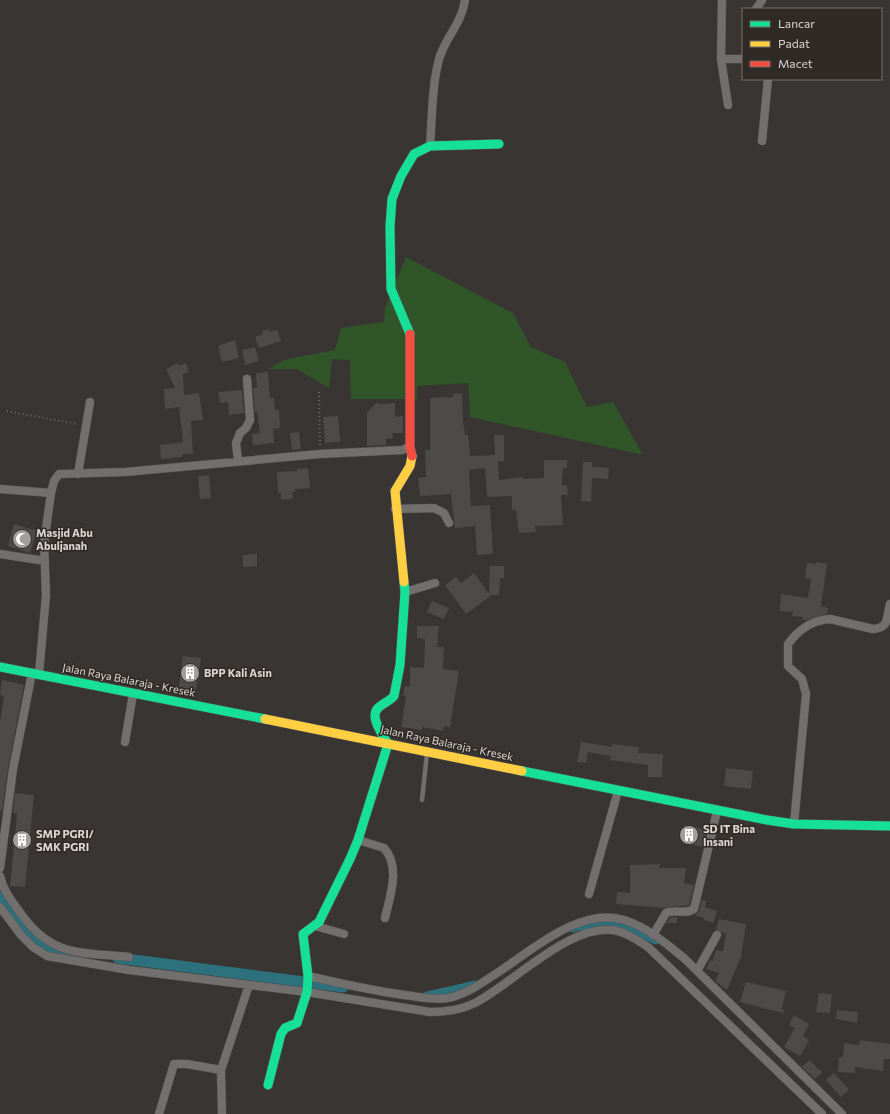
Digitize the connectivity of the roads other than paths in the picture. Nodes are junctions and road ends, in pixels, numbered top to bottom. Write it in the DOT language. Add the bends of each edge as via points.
graph roads {
  1 [pos="465,0"];
  2 [pos="722,0"];
  3 [pos="721,59"];
  4 [pos="742,59"];
  5 [pos="768,80"];
  6 [pos="728,105"];
  7 [pos="762,141"];
  8 [pos="499,144"];
  9 [pos="430,146"];
  10 [pos="247,379"];
  11 [pos="90,402"];
  12 [pos="410,447"];
  13 [pos="238,461"];
  14 [pos="78,474"];
  15 [pos="0,489"];
  16 [pos="51,493"];
  17 [pos="395,509"];
  18 [pos="449,523"];
  19 [pos="0,554"];
  20 [pos="45,561"];
  21 [pos="435,583"];
  22 [pos="405,592"];
  23 [pos="890,604"];
  24 [pos="0,667"];
  25 [pos="36,674"];
  26 [pos="133,694"];
  27 [pos="126,742"];
  28 [pos="388,744"];
  29 [pos="427,751"];
  30 [pos="618,791"];
  31 [pos="422,800"];
  32 [pos="717,811"];
  33 [pos="794,824"];
  34 [pos="890,826"];
  35 [pos="358,840"];
  36 [pos="0,868"];
  37 [pos="0,876"];
  38 [pos="589,894"];
  39 [pos="0,907"];
  40 [pos="385,918"];
  41 [pos="315,926"];
  42 [pos="344,934"];
  43 [pos="653,935"];
  44 [pos="717,935"];
  45 [pos="129,957"];
  46 [pos="697,971"];
  47 [pos="307,984"];
  48 [pos="249,985"];
  49 [pos="221,1070"];
  50 [pos="791,1074"];
  51 [pos="268,1085"];
  52 [pos="159,1114"];
  53 [pos="222,1114"];
  54 [pos="822,1114"];
  55 [pos="842,1114"];
  1 -- 9 [label="street" via="459,20 445,45 438,66"];
  2 -- 3 [label="street"];
  3 -- 4 [label="street"];
  3 -- 6 [label="street"];
  5 -- 7 [label="street"];
  8 -- 9 [label="street"];
  9 -- 12 [label="street" via="414,154 400,176 392,199 390,226 391,289 393,298 410,329 411,339"];
  10 -- 13 [label="street" via="250,420 236,443"];
  11 -- 14 [label="street"];
  12 -- 13 [label="street" via="402,450"];
  12 -- 17 [label="street" via="410,470 395,491"];
  13 -- 14 [label="street"];
  14 -- 16 [label="street" via="59,474"];
  15 -- 16 [label="street"];
  16 -- 20 [label="street" via="44,543"];
  17 -- 18 [label="street" via="434,508 444,513"];
  17 -- 22 [label="street"];
  19 -- 20 [label="street"];
  20 -- 25 [label="street" via="46,595"];
  21 -- 22 [label="street"];
  22 -- 28 [label="street" via="403,636 395,692 393,698 377,709 375,714"];
  23 -- 33 [label="street" via="889,620 881,628 873,629 824,619 802,628 788,644 788,666 802,679 806,694"];
  24 -- 25 [label="street, Jalan Raya Balaraja - Kresek"];
  25 -- 26 [label="street, Jalan Raya Balaraja - Kresek"];
  25 -- 36 [label="street" via="13,769"];
  26 -- 27 [label="street"];
  26 -- 28 [label="street, Jalan Raya Balaraja - Kresek"];
  28 -- 29 [label="street, Jalan Raya Balaraja - Kresek"];
  28 -- 35 [label="street"];
  29 -- 30 [label="street, Jalan Raya Balaraja - Kresek"];
  29 -- 31 [label="lane"];
  30 -- 32 [label="street, Jalan Raya Balaraja - Kresek"];
  30 -- 38 [label="street"];
  32 -- 33 [label="street, Jalan Raya Balaraja - Kresek"];
  32 -- 43 [label="street" via="694,909 689,912 666,913"];
  33 -- 34 [label="street, Jalan Raya Balaraja - Kresek"];
  35 -- 40 [label="street" via="384,848 392,860 393,879"];
  35 -- 41 [label="street" via="340,882"];
  37 -- 45 [label="street" via="4,890 27,923 46,941 62,949"];
  39 -- 48 [label="street" via="33,948 46,956 129,970"];
  41 -- 42 [label="street"];
  41 -- 47 [label="street" via="306,930 303,935"];
  43 -- 46 [label="street"];
  43 -- 47 [label="street" via="623,920 598,918 587,921 538,945 472,988 448,998 436,999"];
  44 -- 46 [label="street"];
  46 -- 50 [label="street"];
  47 -- 48 [label="street"];
  47 -- 50 [label="street" via="430,1012 449,1011 475,1003 521,970 579,935 591,931 620,932 648,946"];
  47 -- 51 [label="street" via="298,1023 285,1028 281,1034"];
  48 -- 49 [label="street"];
  49 -- 52 [label="street" via="174,1064"];
  49 -- 53 [label="street"];
  50 -- 54 [label="street"];
  50 -- 55 [label="street"];
}
